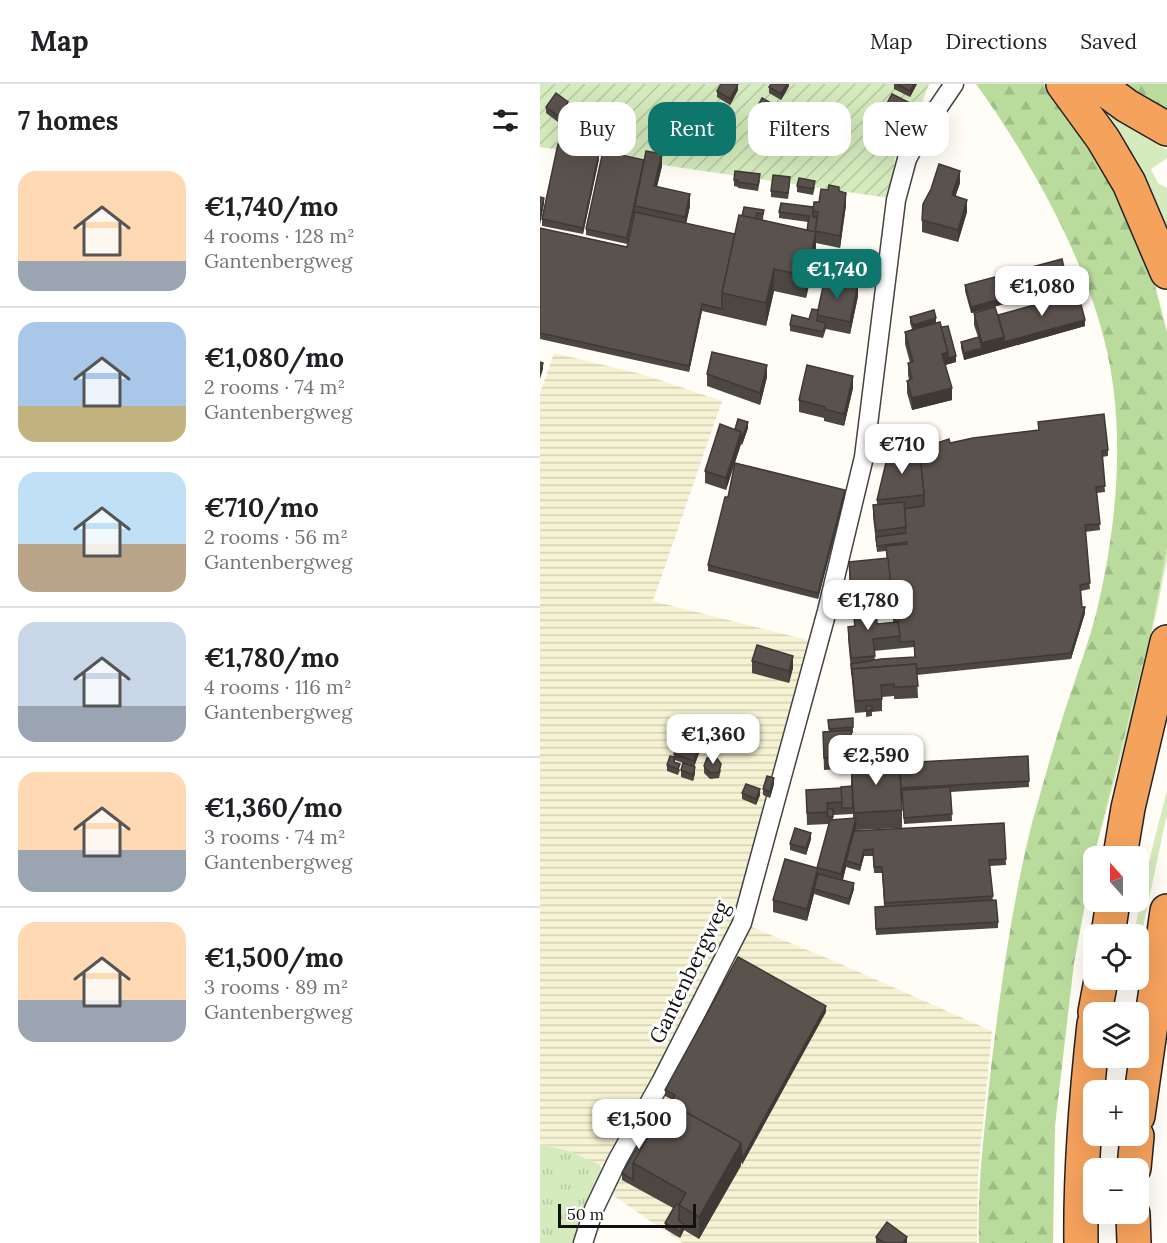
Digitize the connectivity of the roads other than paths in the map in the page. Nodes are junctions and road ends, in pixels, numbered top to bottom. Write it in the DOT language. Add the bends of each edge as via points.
graph roads {
  1 [pos="954,84"];
  2 [pos="1063,84"];
  3 [pos="1097,84"];
  4 [pos="1167,129"];
  5 [pos="1167,272"];
  6 [pos="1167,642"];
  7 [pos="1167,732"];
  8 [pos="1122,846"];
  9 [pos="1133,846"];
  10 [pos="1167,911"];
  11 [pos="1089,1068"];
  12 [pos="1143,1080"];
  13 [pos="1133,1224"];
  14 [pos="583,1243"];
  15 [pos="1081,1243"];
  16 [pos="1134,1243"];
  1 -- 14 [label="street, Gantenbergweg" via="907,159 896,200 864,457 827,611 742,923 618,1159"];
  2 -- 5 [label="highway" via="1129,183"];
  3 -- 4 [label="highway"];
  6 -- 8 [label="highway"];
  7 -- 9 [label="highway"];
  10 -- 12 [label="highway"];
  11 -- 15 [label="highway"];
  13 -- 16 [label="highway"];
}
